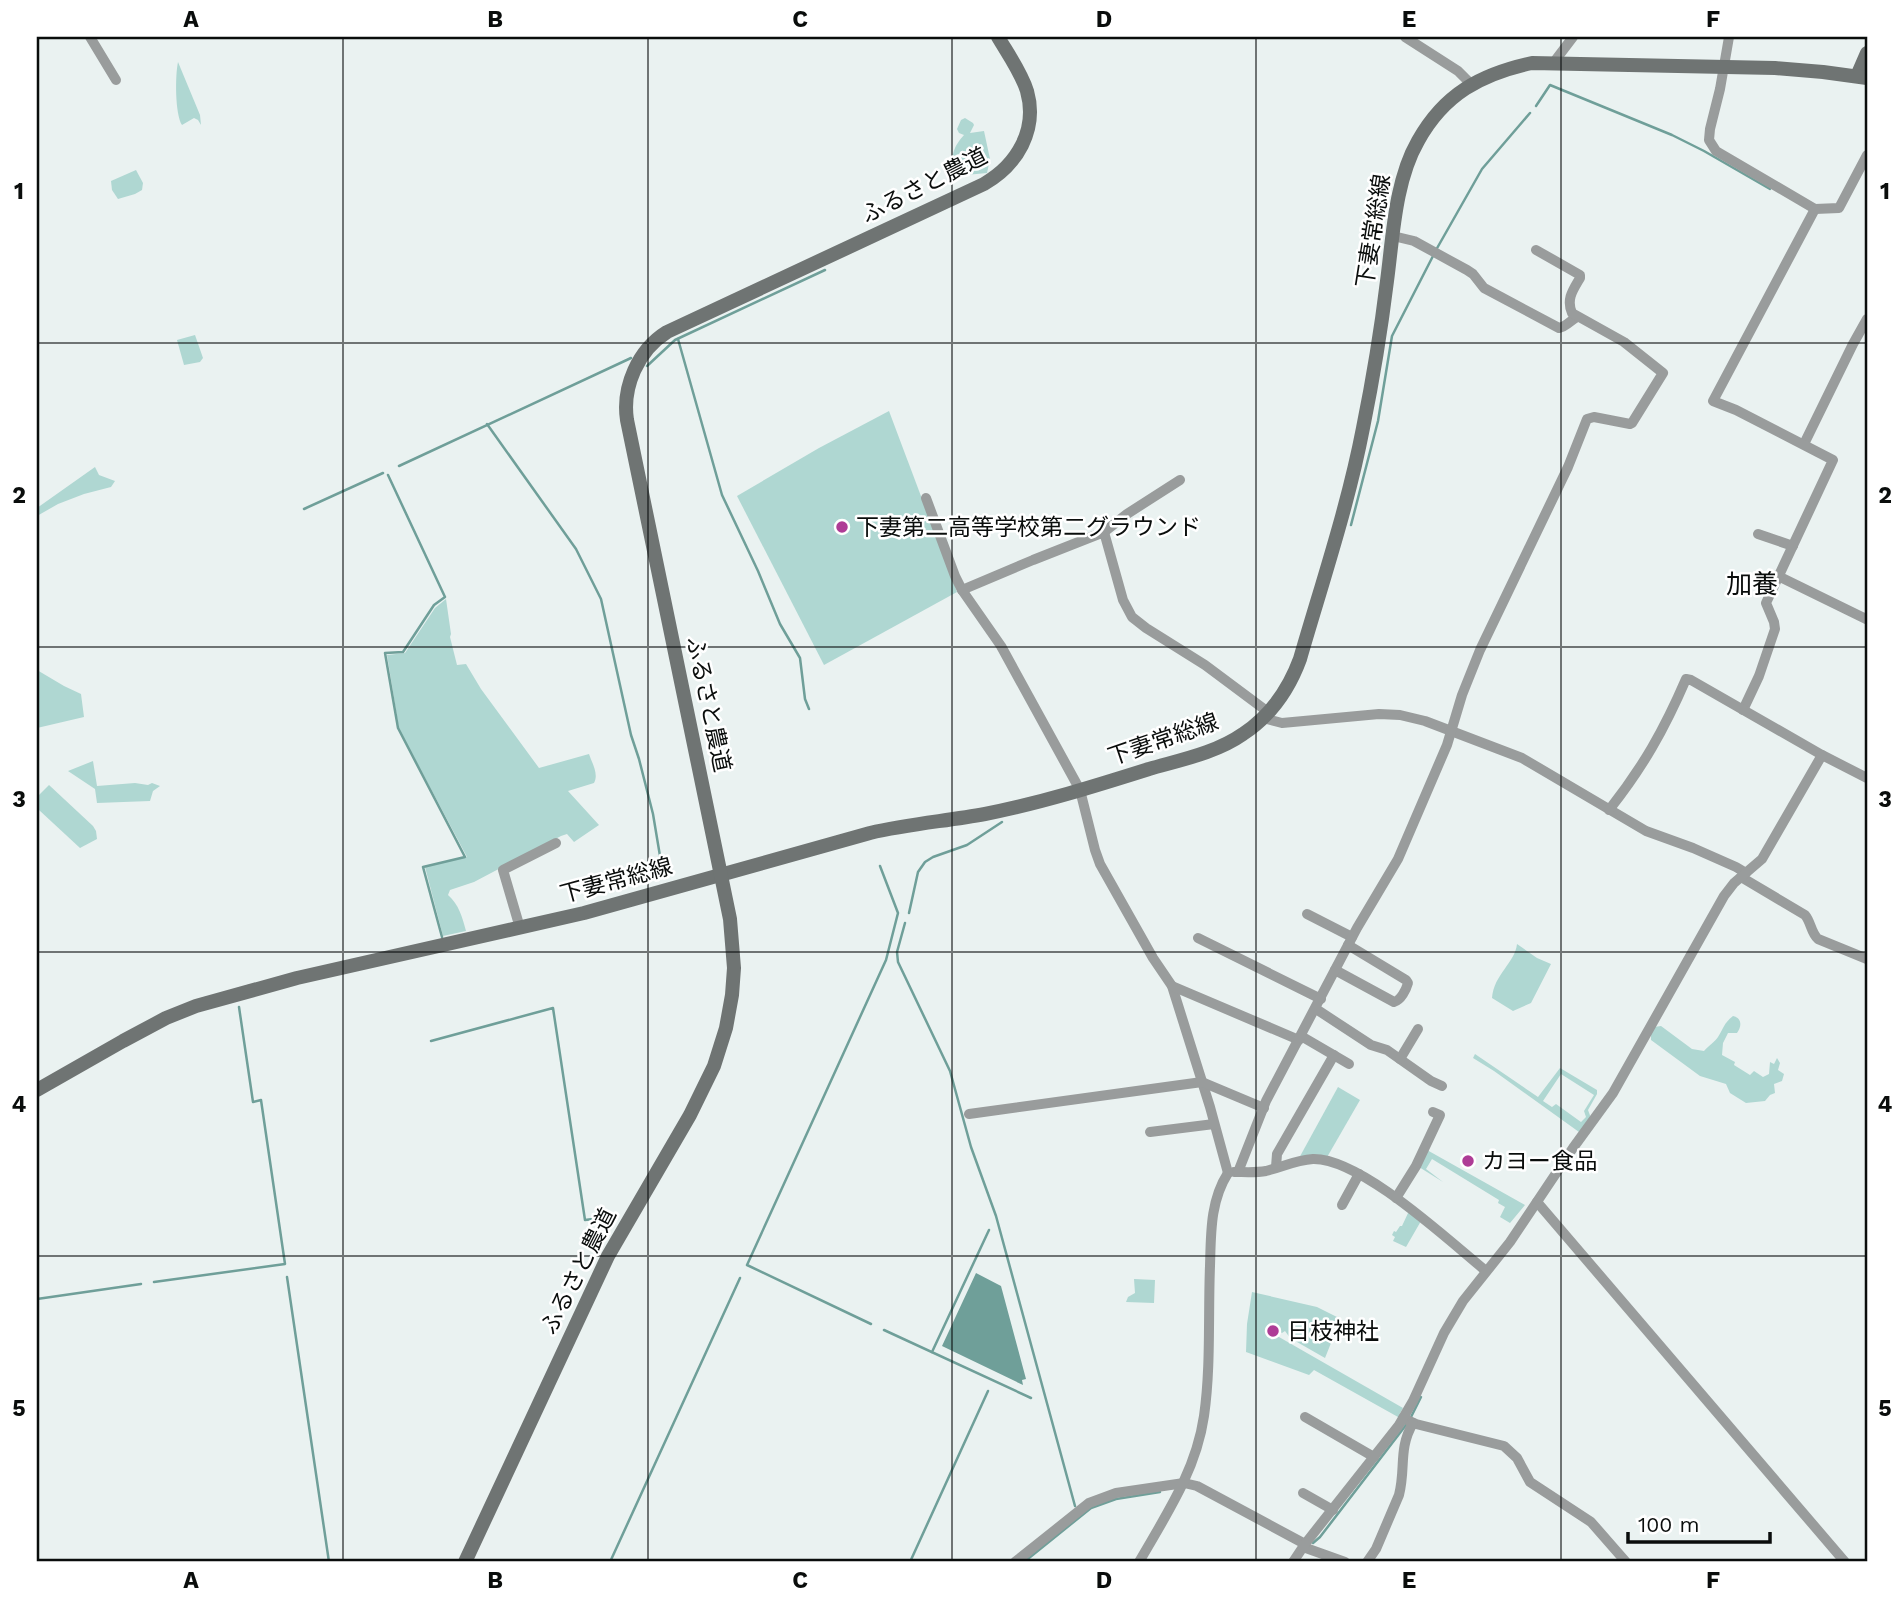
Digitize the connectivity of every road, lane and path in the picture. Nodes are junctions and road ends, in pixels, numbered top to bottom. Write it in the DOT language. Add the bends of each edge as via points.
graph roads {
  1 [pos="90,37"];
  2 [pos="998,37"];
  3 [pos="1405,37"];
  4 [pos="1573,37"];
  5 [pos="1729,37"];
  6 [pos="1867,52"];
  7 [pos="1554,62"];
  8 [pos="1724,66"];
  9 [pos="1862,77"];
  10 [pos="117,80"];
  11 [pos="1471,85"];
  12 [pos="1867,155"];
  13 [pos="1815,209"];
  14 [pos="1393,236"];
  15 [pos="1536,250"];
  16 [pos="1577,317"];
  17 [pos="1867,319"];
  18 [pos="1804,444"];
  19 [pos="1180,480"];
  20 [pos="926,498"];
  21 [pos="1104,532"];
  22 [pos="1758,534"];
  23 [pos="1793,546"];
  24 [pos="1778,576"];
  25 [pos="962,590"];
  26 [pos="1867,617"];
  27 [pos="1743,710"];
  28 [pos="1266,715"];
  29 [pos="1451,731"];
  30 [pos="1822,755"];
  31 [pos="1867,778"];
  32 [pos="1080,790"];
  33 [pos="1609,810"];
  34 [pos="556,843"];
  35 [pos="721,875"];
  36 [pos="1744,875"];
  37 [pos="1307,914"];
  38 [pos="520,928"];
  39 [pos="1198,938"];
  40 [pos="1350,941"];
  41 [pos="1867,959"];
  42 [pos="1335,970"];
  43 [pos="1172,986"];
  44 [pos="1318,1004"];
  45 [pos="1418,1029"];
  46 [pos="1300,1038"];
  47 [pos="1334,1055"];
  48 [pos="1400,1059"];
  49 [pos="1349,1064"];
  50 [pos="1202,1082"];
  51 [pos="1442,1086"];
  52 [pos="37,1090"];
  53 [pos="1264,1108"];
  54 [pos="1433,1112"];
  55 [pos="969,1114"];
  56 [pos="1214,1124"];
  57 [pos="1150,1132"];
  58 [pos="1276,1167"];
  59 [pos="1233,1172"];
  60 [pos="1359,1174"];
  61 [pos="1396,1198"];
  62 [pos="1536,1202"];
  63 [pos="1342,1205"];
  64 [pos="1486,1271"];
  65 [pos="1305,1418"];
  66 [pos="1408,1421"];
  67 [pos="1374,1457"];
  68 [pos="1184,1483"];
  69 [pos="1303,1493"];
  70 [pos="1333,1510"];
  71 [pos="1304,1545"];
  72 [pos="465,1562"];
  73 [pos="1015,1562"];
  74 [pos="1139,1562"];
  75 [pos="1293,1562"];
  76 [pos="1345,1562"];
  77 [pos="1367,1562"];
  78 [pos="1626,1562"];
  79 [pos="1845,1562"];
  1 -- 10 [label="street"];
  2 -- 35 [label="main road, ふるさと農道" via="1026,87 1029,107 1026,139 1007,168 984,184 667,332 647,350 629,384 627,421"];
  3 -- 11 [label="street" via="1458,71"];
  4 -- 7 [label="street"];
  5 -- 8 [label="street"];
  6 -- 9 [label="main road"];
  7 -- 8 [label="main road, 下妻常総線"];
  7 -- 11 [label="main road, 下妻常総線" via="1506,69"];
  8 -- 9 [label="main road, 下妻常総線"];
  8 -- 13 [label="street" via="1710,129 1712,146"];
  11 -- 14 [label="main road, 下妻常総線" via="1440,110 1417,142 1402,181"];
  12 -- 13 [label="street" via="1839,208"];
  13 -- 18 [label="street" via="1713,401"];
  14 -- 16 [label="street" via="1436,253 1473,274 1484,288 1559,328"];
  14 -- 28 [label="main road, 下妻常総線" via="1375,362 1352,475 1300,659 1289,685"];
  15 -- 16 [label="street" via="1580,275 1569,297"];
  16 -- 29 [label="street" via="1624,342 1663,373 1632,423 1587,419 1480,650"];
  17 -- 18 [label="street"];
  18 -- 23 [label="street" via="1833,460"];
  19 -- 21 [label="street"];
  20 -- 25 [label="street"];
  21 -- 25 [label="street"];
  21 -- 28 [label="street" via="1132,617 1205,665"];
  22 -- 23 [label="street"];
  23 -- 24 [label="street"];
  24 -- 26 [label="street"];
  24 -- 27 [label="street" via="1766,603 1774,629"];
  25 -- 32 [label="street" via="1001,646"];
  27 -- 30 [label="street"];
  27 -- 33 [label="street" via="1686,679 1659,738"];
  28 -- 29 [label="street" via="1282,723 1400,715"];
  28 -- 32 [label="main road, 下妻常総線" via="1241,736 1218,747"];
  29 -- 33 [label="street" via="1521,758"];
  29 -- 40 [label="street" via="1398,859"];
  30 -- 31 [label="street"];
  30 -- 36 [label="street" via="1770,847"];
  32 -- 35 [label="main road, 下妻常総線" via="983,814 898,827"];
  32 -- 43 [label="street" via="1100,864"];
  33 -- 36 [label="street" via="1646,831 1736,867"];
  34 -- 38 [label="street" via="503,870"];
  35 -- 38 [label="main road, 下妻常総線"];
  35 -- 72 [label="main road, ふるさと農道" via="734,968 719,1055 690,1115 608,1256"];
  36 -- 41 [label="street" via="1805,915 1818,939"];
  36 -- 62 [label="street" via="1724,896 1613,1093"];
  37 -- 40 [label="street"];
  38 -- 52 [label="main road, 下妻常総線" via="297,978 196,1006"];
  39 -- 44 [label="street"];
  40 -- 42 [label="street"];
  40 -- 42 [label="street" via="1406,979 1407,987 1394,1002"];
  42 -- 44 [label="street"];
  43 -- 46 [label="street"];
  43 -- 50 [label="street"];
  44 -- 46 [label="street"];
  44 -- 48 [label="street" via="1371,1045"];
  45 -- 48 [label="street"];
  46 -- 47 [label="street"];
  46 -- 53 [label="street"];
  47 -- 49 [label="street"];
  47 -- 58 [label="street" via="1277,1154"];
  48 -- 51 [label="street"];
  50 -- 53 [label="street"];
  50 -- 55 [label="street"];
  50 -- 56 [label="street"];
  53 -- 59 [label="street"];
  54 -- 61 [label="street" via="1440,1115"];
  56 -- 57 [label="street"];
  56 -- 59 [label="street"];
  58 -- 59 [label="street"];
  58 -- 60 [label="street" via="1315,1159"];
  59 -- 68 [label="street" via="1218,1191 1211,1225 1204,1418"];
  60 -- 61 [label="street"];
  60 -- 63 [label="street"];
  61 -- 64 [label="street"];
  62 -- 64 [label="street"];
  62 -- 79 [label="street"];
  64 -- 66 [label="street" via="1450,1322"];
  65 -- 67 [label="street"];
  66 -- 67 [label="street"];
  66 -- 77 [label="street" via="1399,1495"];
  66 -- 78 [label="street" via="1504,1447 1517,1458 1530,1482 1591,1522"];
  67 -- 70 [label="street"];
  68 -- 71 [label="street" via="1198,1486"];
  68 -- 73 [label="street" via="1116,1493 1089,1503"];
  68 -- 74 [label="street"];
  69 -- 70 [label="street"];
  70 -- 71 [label="street"];
  71 -- 75 [label="street"];
  71 -- 76 [label="street"];
}
